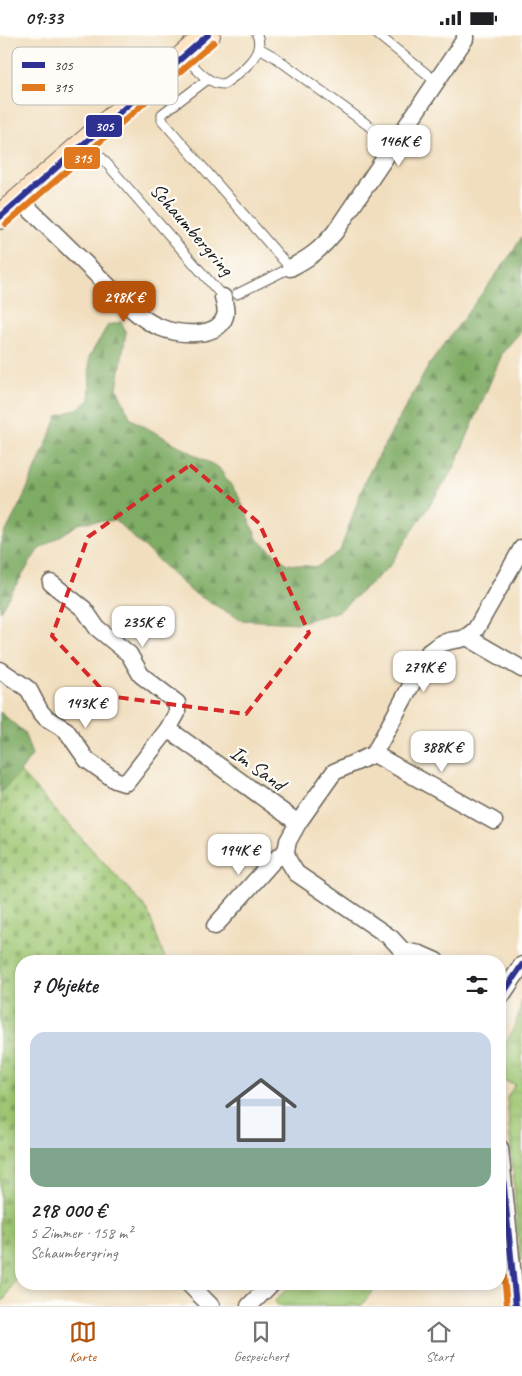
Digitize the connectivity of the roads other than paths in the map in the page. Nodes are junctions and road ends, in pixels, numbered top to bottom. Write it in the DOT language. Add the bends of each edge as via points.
graph roads {
  1 [pos="208,35"];
  2 [pos="257,35"];
  3 [pos="378,35"];
  4 [pos="465,35"];
  5 [pos="259,48"];
  6 [pos="184,56"];
  7 [pos="178,61"];
  8 [pos="208,79"];
  9 [pos="437,82"];
  10 [pos="178,102"];
  11 [pos="127,105"];
  12 [pos="174,105"];
  13 [pos="395,145"];
  14 [pos="101,157"];
  15 [pos="19,199"];
  16 [pos="0,217"];
  17 [pos="290,268"];
  18 [pos="230,295"];
  19 [pos="522,547"];
  20 [pos="51,583"];
  21 [pos="467,637"];
  22 [pos="522,669"];
  23 [pos="0,670"];
  24 [pos="168,729"];
  25 [pos="374,753"];
  26 [pos="494,821"];
  27 [pos="298,823"];
  28 [pos="286,851"];
  29 [pos="215,926"];
  30 [pos="397,955"];
  31 [pos="408,955"];
  32 [pos="422,955"];
  33 [pos="522,965"];
  34 [pos="506,989"];
  35 [pos="506,1207"];
  36 [pos="195,1290"];
  37 [pos="265,1290"];
  38 [pos="211,1306"];
  39 [pos="249,1306"];
  40 [pos="516,1306"];
  1 -- 6 [label="street"];
  2 -- 5 [label="lane"];
  3 -- 9 [label="lane"];
  4 -- 9 [label="street, Schaumbergring"];
  5 -- 8 [label="lane" via="252,59 224,84 218,85"];
  5 -- 13 [label="lane"];
  6 -- 7 [label="street"];
  6 -- 8 [label="lane"];
  8 -- 10 [label="lane"];
  9 -- 13 [label="street, Schaumbergring"];
  11 -- 15 [label="street"];
  12 -- 17 [label="lane" via="162,114 162,120"];
  13 -- 17 [label="street, Schaumbergring" via="336,232 309,258"];
  14 -- 18 [label="lane, Schaumbergring"];
  15 -- 16 [label="street"];
  15 -- 18 [label="street, Schaumbergring" via="133,310 161,328 194,334 211,331 225,316"];
  17 -- 18 [label="lane, Schaumbergring"];
  19 -- 21 [label="street" via="476,629"];
  20 -- 24 [label="street" via="84,609 97,628 129,654 141,675 177,703 177,713"];
  21 -- 22 [label="street"];
  21 -- 25 [label="street" via="443,643 429,651"];
  23 -- 24 [label="street" via="24,686 46,717 66,730 87,759 115,780 126,782"];
  24 -- 27 [label="street, Im Sand"];
  25 -- 26 [label="street"];
  25 -- 27 [label="street" via="334,772"];
  27 -- 28 [label="street"];
  28 -- 29 [label="street" via="272,861"];
  28 -- 30 [label="street" via="296,873 391,938"];
  31 -- 32 [label="street"];
  33 -- 34 [label="street"];
  35 -- 40 [label="street"];
  36 -- 38 [label="street"];
  37 -- 39 [label="street"];
}
